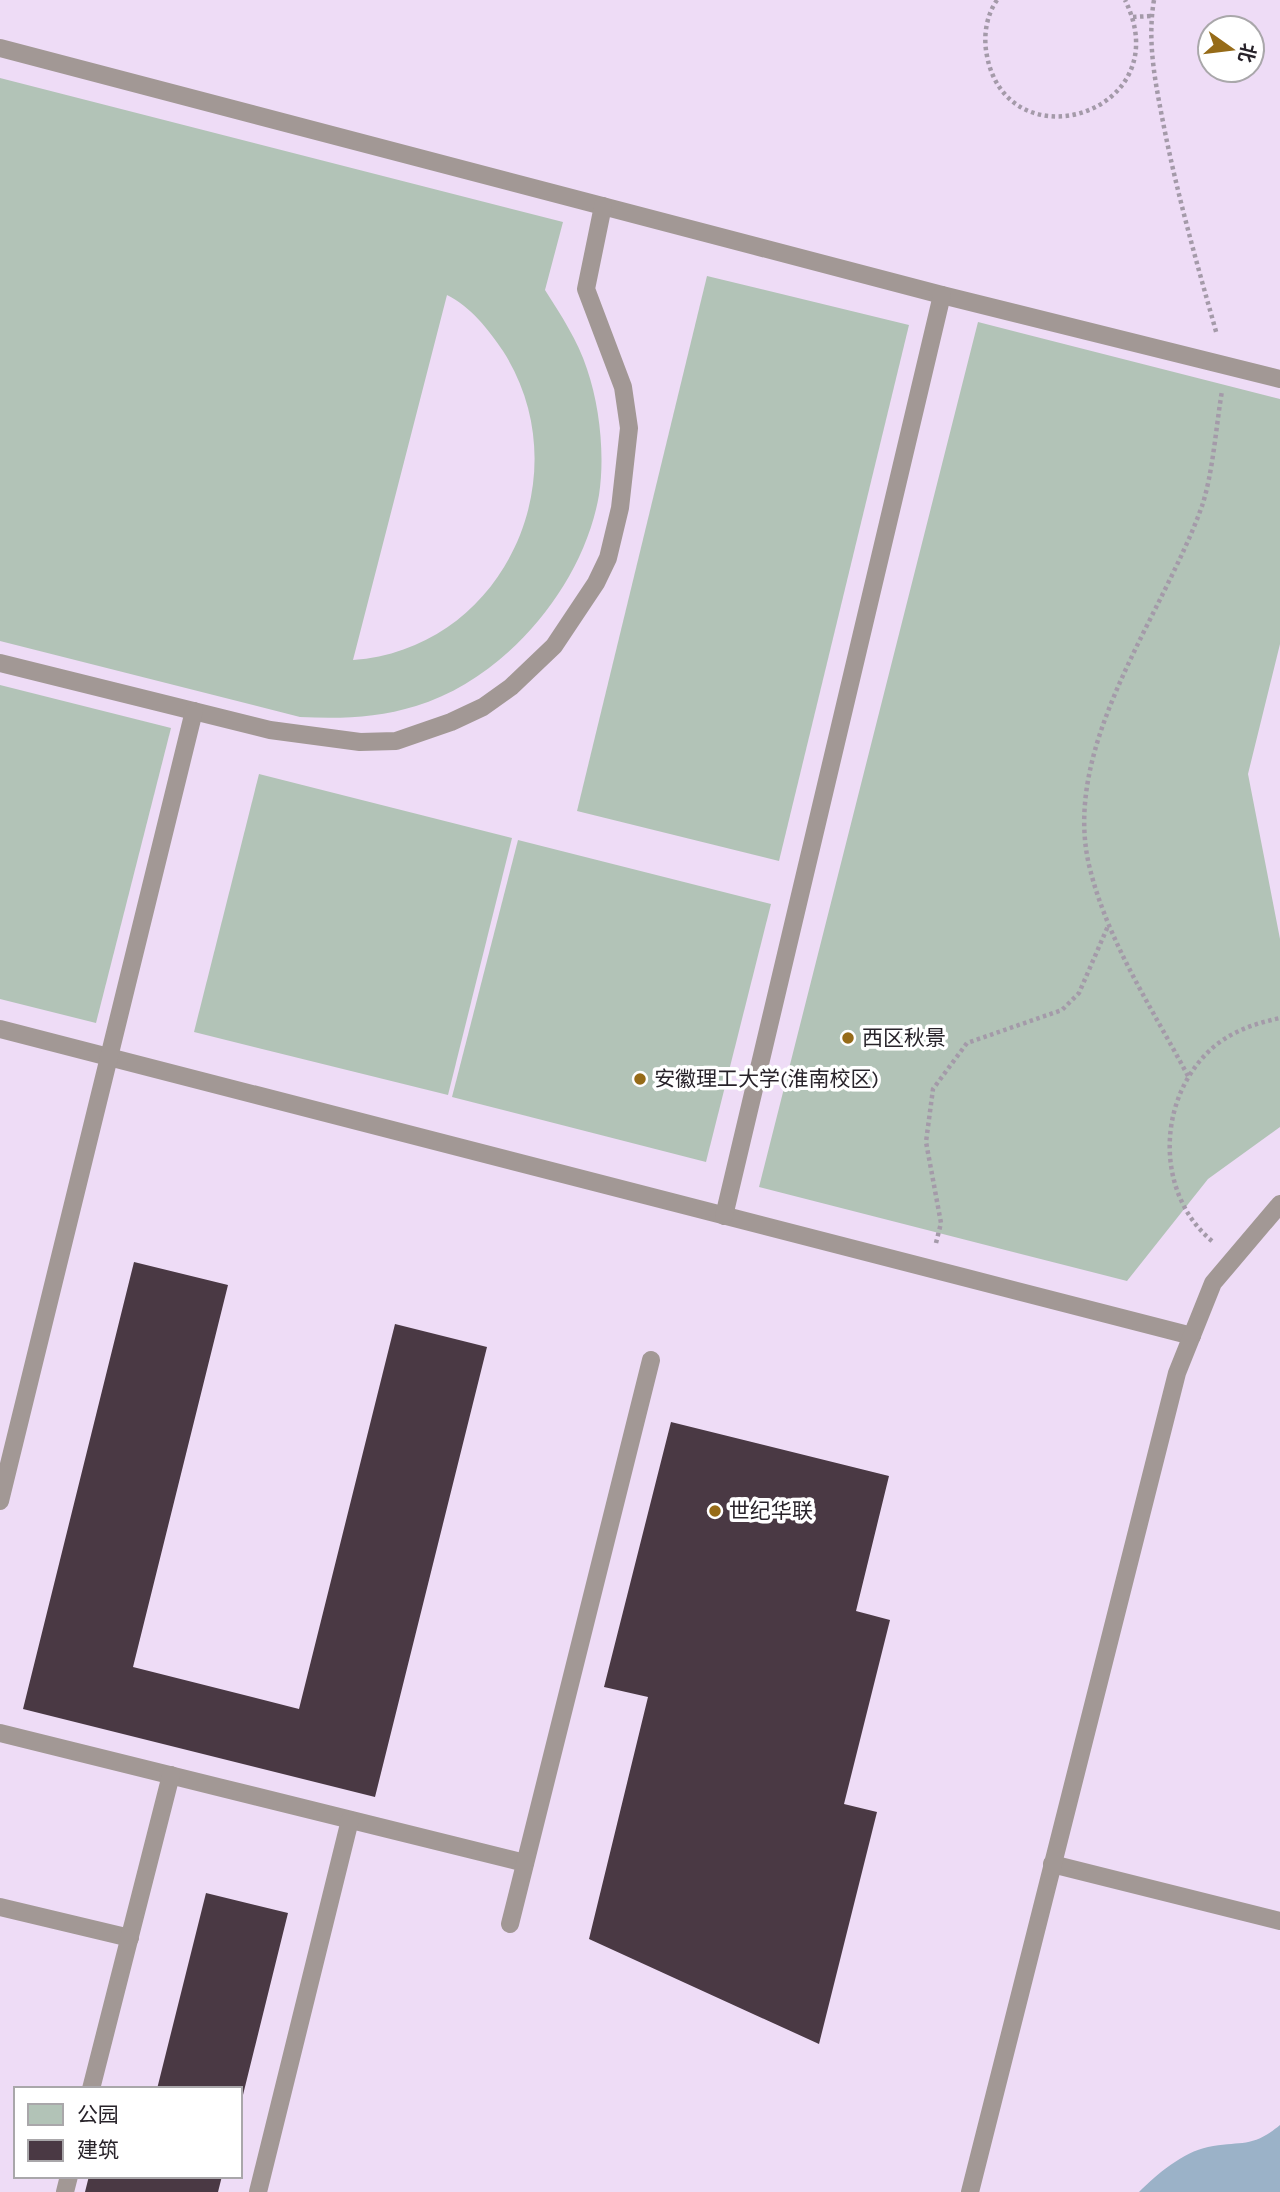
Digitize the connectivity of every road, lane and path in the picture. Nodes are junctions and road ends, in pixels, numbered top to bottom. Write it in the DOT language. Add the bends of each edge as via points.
graph roads {
  1 [pos="997,0"];
  2 [pos="1125,0"];
  3 [pos="1154,0"];
  4 [pos="1151,16"];
  5 [pos="1133,17"];
  6 [pos="0,48"];
  7 [pos="603,206"];
  8 [pos="942,295"];
  9 [pos="1226,366"];
  10 [pos="1280,379"];
  11 [pos="0,663"];
  12 [pos="194,711"];
  13 [pos="1108,926"];
  14 [pos="1280,1018"];
  15 [pos="0,1029"];
  16 [pos="109,1057"];
  17 [pos="1188,1076"];
  18 [pos="1280,1204"];
  19 [pos="724,1216"];
  20 [pos="1233,1258"];
  21 [pos="931,1267"];
  22 [pos="1192,1336"];
  23 [pos="651,1360"];
  24 [pos="0,1501"];
  25 [pos="0,1733"];
  26 [pos="171,1775"];
  27 [pos="351,1820"];
  28 [pos="525,1863"];
  29 [pos="1052,1864"];
  30 [pos="0,1907"];
  31 [pos="1280,1921"];
  32 [pos="510,1924"];
  33 [pos="130,1938"];
  34 [pos="92,2087"];
  35 [pos="258,2192"];
  36 [pos="970,2192"];
  1 -- 5 [label="path" via="986,23 989,67 1014,102 1033,113 1054,117 1075,116 1113,97 1135,60"];
  2 -- 5 [label="path"];
  3 -- 4 [label="path"];
  4 -- 5 [label="path"];
  4 -- 9 [label="path" via="1158,97 1175,184"];
  6 -- 7 [label="lane"];
  7 -- 8 [label="lane"];
  7 -- 12 [label="lane" via="586,289 623,387 629,428 627,464 608,558 554,646 483,707 396,741 360,742 270,730"];
  8 -- 9 [label="lane"];
  8 -- 19 [label="lane"];
  9 -- 10 [label="lane"];
  9 -- 13 [label="path" via="1202,505 1099,733 1085,797 1088,863"];
  11 -- 12 [label="lane"];
  12 -- 16 [label="lane"];
  13 -- 17 [label="path"];
  13 -- 21 [label="path" via="1079,993 1062,1010 967,1043 933,1089 926,1142 941,1223"];
  14 -- 17 [label="path" via="1251,1024 1215,1045"];
  15 -- 16 [label="lane"];
  16 -- 19 [label="lane"];
  16 -- 24 [label="lane"];
  17 -- 20 [label="path" via="1172,1115 1172,1170 1179,1197 1201,1232"];
  18 -- 20 [label="lane"];
  19 -- 21 [label="lane"];
  20 -- 22 [label="lane" via="1213,1283"];
  21 -- 22 [label="lane"];
  22 -- 29 [label="lane" via="1177,1373"];
  23 -- 28 [label="lane"];
  25 -- 26 [label="lane"];
  26 -- 27 [label="lane"];
  26 -- 33 [label="lane"];
  27 -- 28 [label="lane"];
  27 -- 35 [label="lane"];
  28 -- 32 [label="lane"];
  29 -- 31 [label="lane"];
  29 -- 36 [label="lane"];
  30 -- 33 [label="lane"];
  33 -- 34 [label="lane"];
}
